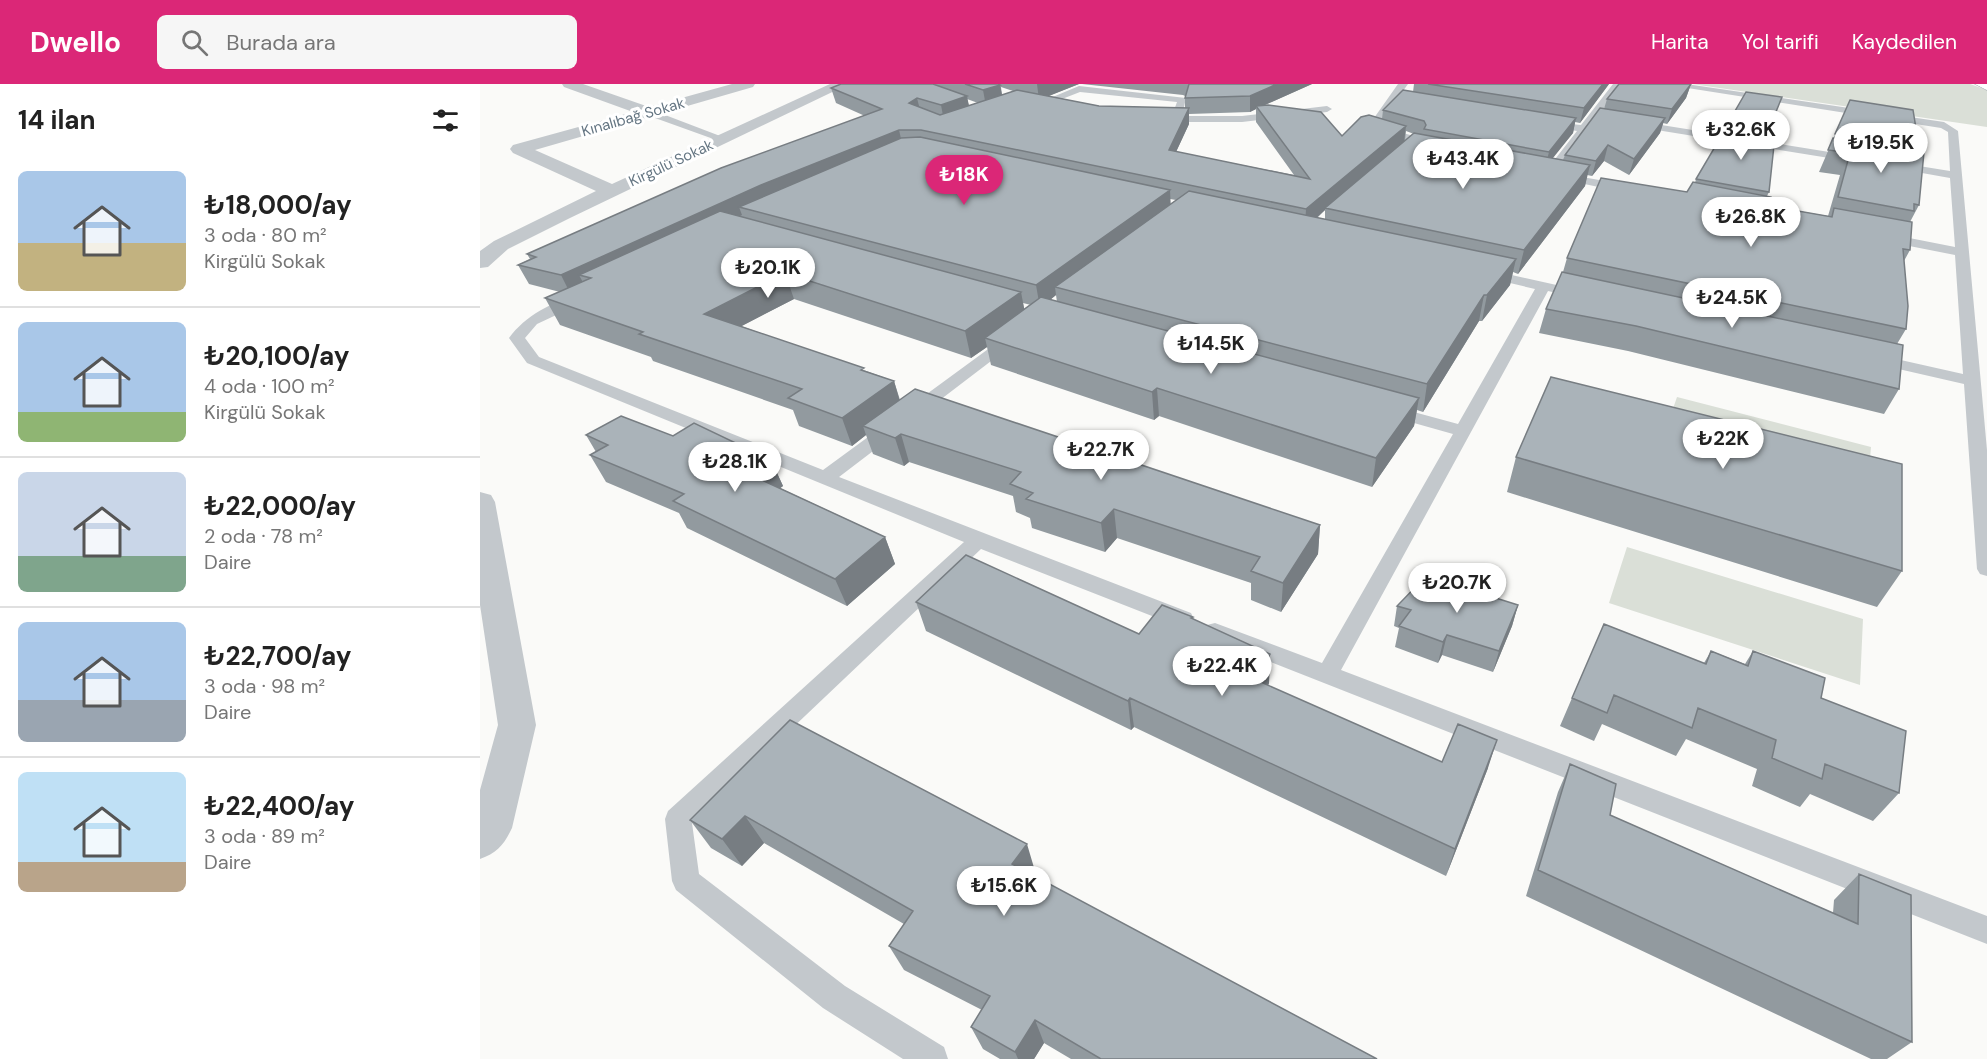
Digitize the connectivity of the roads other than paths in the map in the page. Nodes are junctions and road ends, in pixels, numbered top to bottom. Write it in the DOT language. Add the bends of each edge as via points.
graph roads {
  1 [pos="569,84"];
  2 [pos="613,84"];
  3 [pos="748,84"];
  4 [pos="842,84"];
  5 [pos="1618,84"];
  6 [pos="1667,84"];
  7 [pos="1982,84"];
  8 [pos="1987,86"];
  9 [pos="588,91"];
  10 [pos="1400,94"];
  11 [pos="1030,102"];
  12 [pos="1041,104"];
  13 [pos="1058,108"];
  14 [pos="1327,109"];
  15 [pos="648,112"];
  16 [pos="1593,117"];
  17 [pos="1152,118"];
  18 [pos="1176,119"];
  19 [pos="1539,122"];
  20 [pos="1584,129"];
  21 [pos="723,139"];
  22 [pos="1408,147"];
  23 [pos="1430,152"];
  24 [pos="1862,160"];
  25 [pos="1390,163"];
  26 [pos="1885,164"];
  27 [pos="1955,175"];
  28 [pos="611,191"];
  29 [pos="1643,192"];
  30 [pos="1866,234"];
  31 [pos="1960,252"];
  32 [pos="480,262"];
  33 [pos="1473,270"];
  34 [pos="1544,286"];
  35 [pos="594,292"];
  36 [pos="1602,299"];
  37 [pos="1024,329"];
  38 [pos="1857,355"];
  39 [pos="1973,381"];
  40 [pos="1372,406"];
  41 [pos="1463,431"];
  42 [pos="824,479"];
  43 [pos="480,502"];
  44 [pos="978,540"];
  45 [pos="1987,569"];
  46 [pos="1327,674"];
  47 [pos="480,840"];
  48 [pos="1987,930"];
  49 [pos="932,1059"];
  1 -- 9 [label="street"];
  2 -- 9 [label="street"];
  3 -- 15 [label="street, Kınalıbağ Sokak"];
  4 -- 21 [label="street, Kirgülü Sokak"];
  5 -- 16 [label="lane"];
  6 -- 27 [label="lane" via="1944,125 1953,131"];
  7 -- 8 [label="highway"];
  9 -- 15 [label="street"];
  10 -- 22 [label="lane" via="1372,128 1416,140"];
  11 -- 12 [label="lane"];
  12 -- 13 [label="lane"];
  12 -- 18 [label="lane" via="1079,89 1183,100"];
  14 -- 18 [label="lane" via="1242,119"];
  15 -- 21 [label="lane"];
  15 -- 28 [label="street, Kınalıbağ Sokak" via="519,149"];
  16 -- 20 [label="lane"];
  16 -- 24 [label="lane"];
  17 -- 18 [label="lane"];
  19 -- 20 [label="lane"];
  20 -- 29 [label="lane" via="1544,173"];
  21 -- 28 [label="street, Kirgülü Sokak"];
  22 -- 23 [label="lane"];
  22 -- 25 [label="lane"];
  26 -- 27 [label="lane"];
  27 -- 31 [label="lane"];
  28 -- 32 [label="street, Kirgülü Sokak" via="501,245"];
  30 -- 31 [label="lane"];
  31 -- 39 [label="lane"];
  33 -- 34 [label="lane"];
  34 -- 36 [label="lane"];
  34 -- 41 [label="lane"];
  35 -- 42 [label="lane" via="532,321 517,338 533,360"];
  37 -- 42 [label="lane"];
  38 -- 39 [label="lane"];
  39 -- 45 [label="lane"];
  40 -- 41 [label="lane"];
  41 -- 46 [label="lane"];
  42 -- 44 [label="lane"];
  43 -- 47 [label="street" via="517,725 491,828"];
  44 -- 46 [label="lane"];
  44 -- 49 [label="lane" via="678,819 686,881 834,997"];
  46 -- 48 [label="lane"];
}
